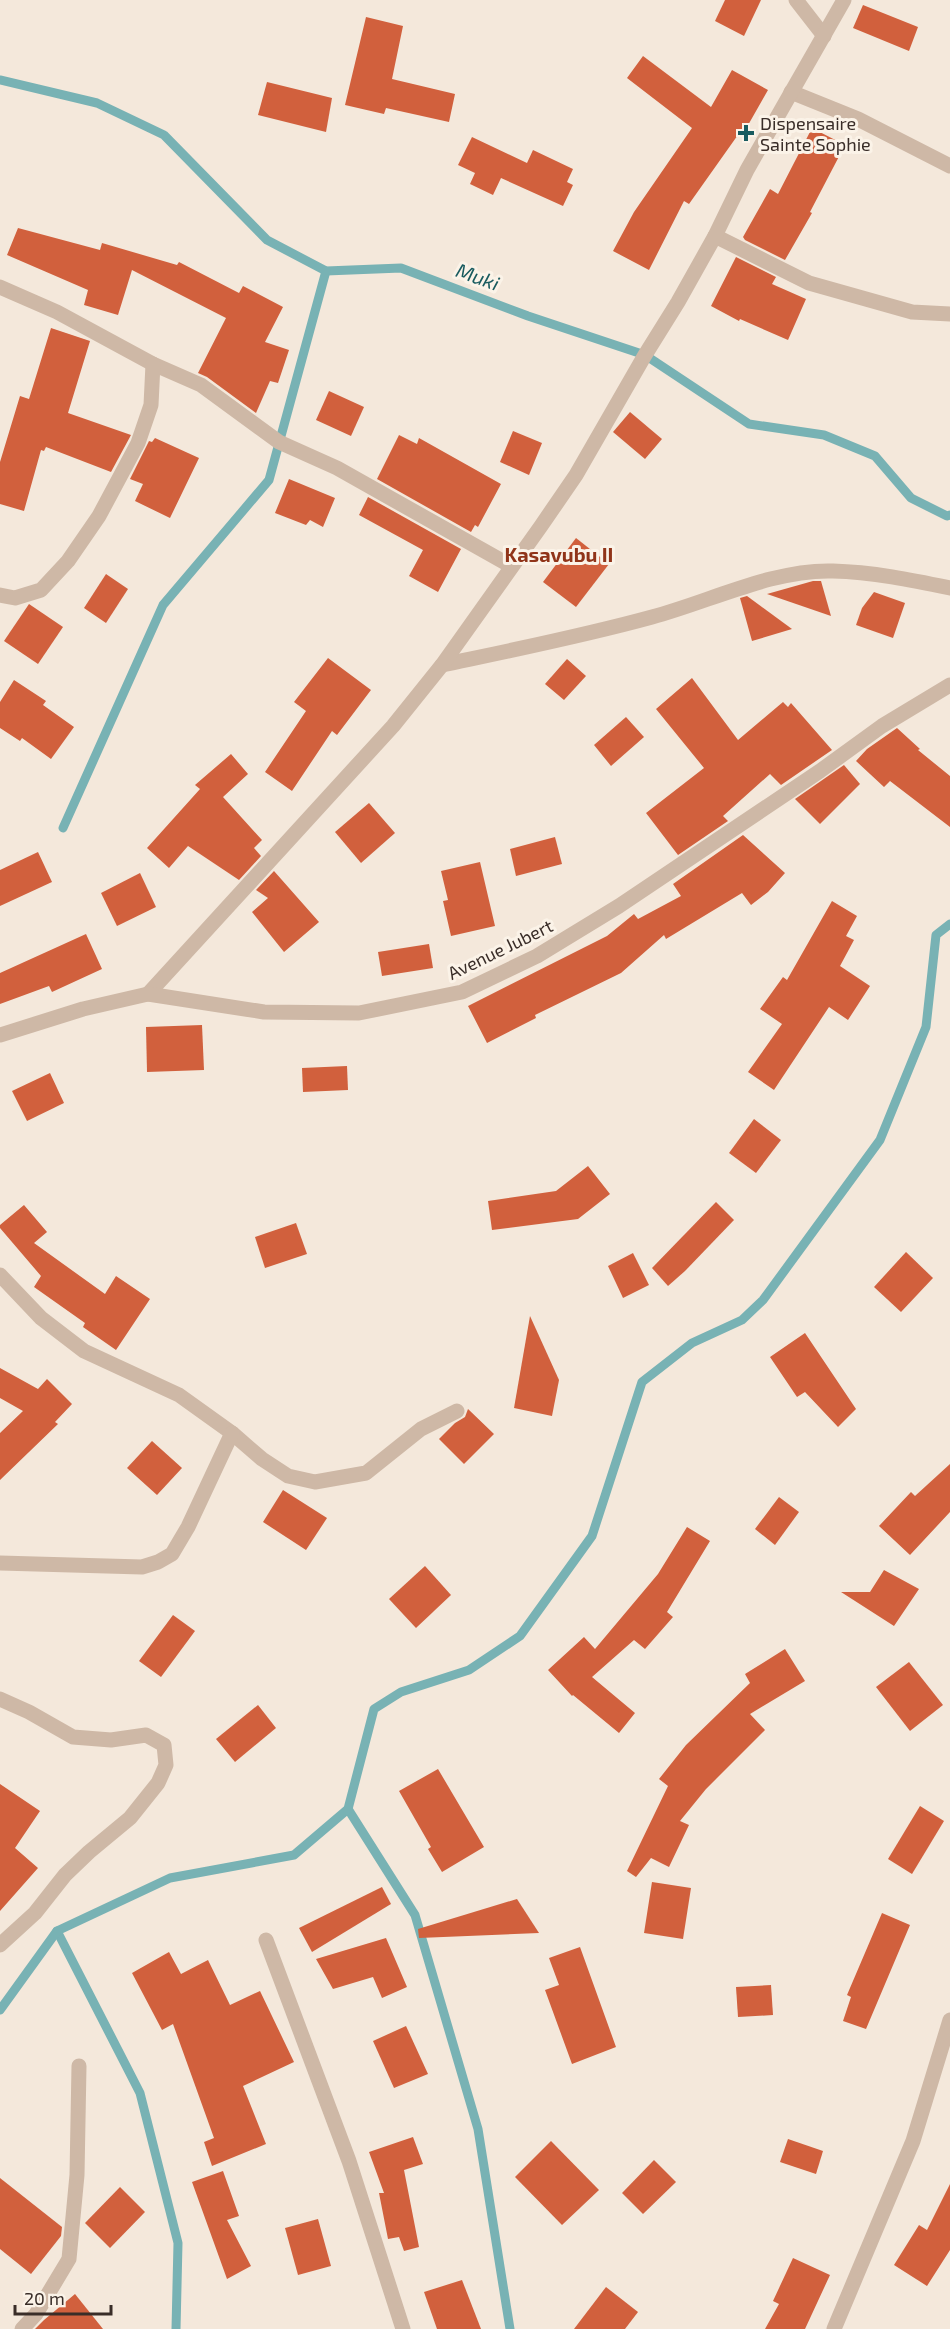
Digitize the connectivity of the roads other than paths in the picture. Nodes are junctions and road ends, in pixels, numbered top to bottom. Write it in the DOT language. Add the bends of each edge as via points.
graph roads {
  1 [pos="796,0"];
  2 [pos="844,0"];
  3 [pos="824,36"];
  4 [pos="791,92"];
  5 [pos="950,166"];
  6 [pos="715,236"];
  7 [pos="0,287"];
  8 [pos="950,314"];
  9 [pos="153,364"];
  10 [pos="511,566"];
  11 [pos="950,588"];
  12 [pos="0,595"];
  13 [pos="442,665"];
  14 [pos="950,685"];
  15 [pos="148,994"];
  16 [pos="0,1035"];
  17 [pos="0,1275"];
  18 [pos="457,1411"];
  19 [pos="232,1433"];
  20 [pos="0,1563"];
  21 [pos="0,1699"];
  22 [pos="266,1940"];
  23 [pos="0,1946"];
  24 [pos="950,2020"];
  25 [pos="80,2066"];
  26 [pos="22,2329"];
  27 [pos="403,2329"];
  28 [pos="834,2329"];
  1 -- 3 [label="street"];
  2 -- 3 [label="street"];
  3 -- 4 [label="street"];
  4 -- 5 [label="street" via="858,119"];
  4 -- 6 [label="street"];
  6 -- 8 [label="street" via="809,283 912,312"];
  6 -- 10 [label="street" via="576,475"];
  7 -- 9 [label="street" via="57,312"];
  9 -- 10 [label="street" via="201,385 279,442 337,468"];
  9 -- 12 [label="street" via="151,405 138,443 99,516 68,561 41,590 15,598"];
  10 -- 13 [label="street"];
  11 -- 13 [label="street" via="831,571 783,576 653,617"];
  13 -- 15 [label="street" via="393,726"];
  14 -- 15 [label="street, Avenue Jubert" via="882,726 620,906 537,956 462,992 359,1013 264,1012"];
  15 -- 16 [label="street, Avenue Jubert"];
  17 -- 19 [label="street" via="40,1317 84,1351 179,1395"];
  18 -- 19 [label="street" via="421,1429 366,1473 315,1482 288,1476"];
  19 -- 20 [label="street" via="188,1527 172,1554 158,1562 142,1567"];
  21 -- 23 [label="street" via="74,1737 111,1740 146,1735 164,1745 165,1765 158,1783 130,1818 65,1875 35,1913"];
  22 -- 27 [label="street" via="350,2161"];
  24 -- 28 [label="street" via="913,2140"];
  25 -- 26 [label="street" via="77,2175 69,2259 36,2314"];
}
